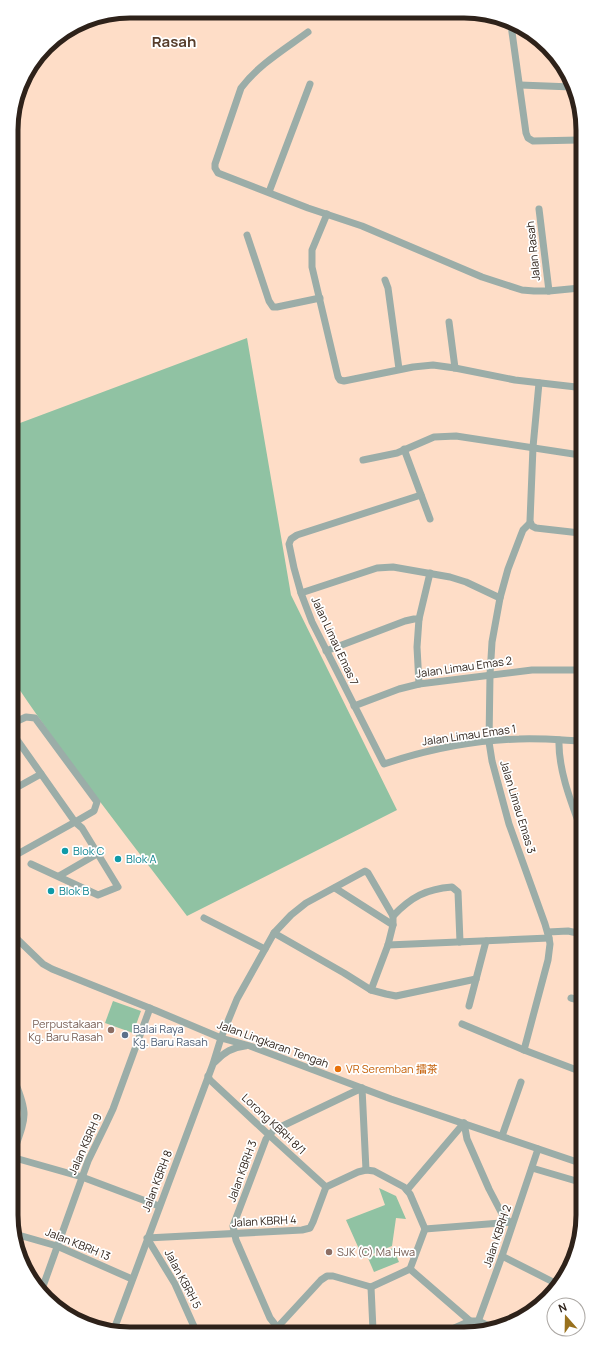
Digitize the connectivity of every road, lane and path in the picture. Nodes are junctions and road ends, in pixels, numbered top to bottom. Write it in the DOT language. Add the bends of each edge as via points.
graph roads {
  1 [pos="512,29"];
  2 [pos="308,32"];
  3 [pos="310,84"];
  4 [pos="520,85"];
  5 [pos="567,87"];
  6 [pos="576,140"];
  7 [pos="269,192"];
  8 [pos="539,209"];
  9 [pos="327,214"];
  10 [pos="247,235"];
  11 [pos="385,280"];
  12 [pos="576,288"];
  13 [pos="548,291"];
  14 [pos="320,298"];
  15 [pos="449,322"];
  16 [pos="455,368"];
  17 [pos="399,369"];
  18 [pos="540,383"];
  19 [pos="576,387"];
  20 [pos="533,447"];
  21 [pos="404,449"];
  22 [pos="576,454"];
  23 [pos="363,460"];
  24 [pos="421,495"];
  25 [pos="430,519"];
  26 [pos="530,523"];
  27 [pos="576,533"];
  28 [pos="430,573"];
  29 [pos="300,593"];
  30 [pos="500,598"];
  31 [pos="419,619"];
  32 [pos="326,651"];
  33 [pos="576,668"];
  34 [pos="490,675"];
  35 [pos="419,684"];
  36 [pos="354,706"];
  37 [pos="18,721"];
  38 [pos="558,740"];
  39 [pos="18,741"];
  40 [pos="576,741"];
  41 [pos="489,742"];
  42 [pos="384,764"];
  43 [pos="41,774"];
  44 [pos="18,787"];
  45 [pos="576,815"];
  46 [pos="75,822"];
  47 [pos="18,854"];
  48 [pos="97,854"];
  49 [pos="31,864"];
  50 [pos="59,876"];
  51 [pos="335,888"];
  52 [pos="393,916"];
  53 [pos="204,918"];
  54 [pos="393,925"];
  55 [pos="274,933"];
  56 [pos="576,933"];
  57 [pos="549,935"];
  58 [pos="18,939"];
  59 [pos="486,941"];
  60 [pos="460,942"];
  61 [pos="388,945"];
  62 [pos="265,949"];
  63 [pos="476,979"];
  64 [pos="371,990"];
  65 [pos="571,998"];
  66 [pos="576,999"];
  67 [pos="469,1006"];
  68 [pos="150,1008"];
  69 [pos="462,1024"];
  70 [pos="221,1038"];
  71 [pos="250,1046"];
  72 [pos="524,1050"];
  73 [pos="213,1064"];
  74 [pos="576,1070"];
  75 [pos="208,1076"];
  76 [pos="521,1082"];
  77 [pos="362,1088"];
  78 [pos="18,1091"];
  79 [pos="464,1123"];
  80 [pos="269,1135"];
  81 [pos="502,1136"];
  82 [pos="18,1139"];
  83 [pos="538,1149"];
  84 [pos="18,1159"];
  85 [pos="576,1162"];
  86 [pos="532,1168"];
  87 [pos="366,1170"];
  88 [pos="82,1177"];
  89 [pos="576,1181"];
  90 [pos="326,1186"];
  91 [pos="407,1190"];
  92 [pos="159,1206"];
  93 [pos="512,1222"];
  94 [pos="425,1228"];
  95 [pos="234,1234"];
  96 [pos="20,1235"];
  97 [pos="147,1238"];
  98 [pos="57,1246"];
  99 [pos="502,1256"];
  100 [pos="410,1269"];
  101 [pos="132,1279"];
  102 [pos="553,1282"];
  103 [pos="43,1285"];
  104 [pos="371,1287"];
  105 [pos="478,1320"];
  106 [pos="470,1321"];
  107 [pos="487,1324"];
  108 [pos="116,1326"];
  109 [pos="476,1326"];
  110 [pos="194,1327"];
  111 [pos="276,1327"];
  112 [pos="281,1327"];
  113 [pos="372,1327"];
  114 [pos="457,1327"];
  1 -- 4 [label="street"];
  2 -- 7 [label="street" via="259,68 243,85 215,164 218,173"];
  3 -- 7 [label="street"];
  4 -- 5 [label="street"];
  4 -- 6 [label="street" via="528,138 533,141"];
  7 -- 9 [label="street"];
  8 -- 13 [label="street, Jalan Rasah"];
  9 -- 13 [label="street" via="362,226 482,277 522,290"];
  9 -- 14 [label="street" via="312,250 312,267"];
  10 -- 14 [label="street" via="273,307"];
  11 -- 17 [label="street"];
  12 -- 13 [label="street"];
  14 -- 17 [label="street" via="340,380"];
  15 -- 16 [label="street"];
  16 -- 17 [label="street" via="433,365"];
  16 -- 18 [label="street"];
  18 -- 19 [label="street"];
  18 -- 20 [label="street"];
  20 -- 21 [label="street" via="446,436 434,437"];
  20 -- 22 [label="street"];
  20 -- 26 [label="street"];
  21 -- 23 [label="street"];
  21 -- 24 [label="street"];
  24 -- 25 [label="street"];
  24 -- 29 [label="street, Jalan Limau Emas 7" via="291,539 289,544"];
  26 -- 27 [label="street" via="536,528"];
  26 -- 30 [label="street, Jalan Limau Emas 3" via="521,535"];
  28 -- 29 [label="street" via="393,567 377,568"];
  28 -- 30 [label="street" via="460,580"];
  28 -- 31 [label="street"];
  29 -- 32 [label="street, Jalan Limau Emas 7"];
  30 -- 34 [label="street, Jalan Limau Emas 3" via="492,642"];
  31 -- 32 [label="street" via="405,621"];
  31 -- 35 [label="street"];
  32 -- 36 [label="street, Jalan Limau Emas 7"];
  33 -- 34 [label="street, Jalan Limau Emas 2"];
  34 -- 35 [label="street, Jalan Limau Emas 2"];
  34 -- 41 [label="street, Jalan Limau Emas 3"];
  35 -- 36 [label="street, Jalan Limau Emas 2"];
  36 -- 42 [label="street, Jalan Limau Emas 7"];
  37 -- 46 [label="street" via="26,717 35,718 98,802 94,811"];
  38 -- 40 [label="street, Jalan Limau Emas 1"];
  38 -- 41 [label="street, Jalan Limau Emas 1" via="520,739"];
  38 -- 45 [label="street" via="561,765"];
  39 -- 43 [label="street"];
  41 -- 42 [label="street, Jalan Limau Emas 1" via="424,752"];
  41 -- 57 [label="street, Jalan Limau Emas 3" via="509,824"];
  43 -- 44 [label="street"];
  43 -- 46 [label="street"];
  46 -- 47 [label="street"];
  46 -- 48 [label="street" via="82,828"];
  48 -- 50 [label="street"];
  48 -- 50 [label="street" via="118,887 98,895"];
  49 -- 50 [label="street"];
  51 -- 52 [label="street, Jalan KBRH 8" via="365,871"];
  51 -- 54 [label="street"];
  51 -- 55 [label="street, Jalan KBRH 8" via="306,903"];
  52 -- 54 [label="street"];
  52 -- 60 [label="street" via="422,893 452,887 458,892"];
  53 -- 62 [label="street"];
  54 -- 61 [label="street"];
  55 -- 62 [label="street, Jalan KBRH 8"];
  55 -- 64 [label="street"];
  56 -- 57 [label="street" via="568,931"];
  57 -- 59 [label="street"];
  57 -- 72 [label="street, Jalan Limau Emas 3" via="548,960"];
  58 -- 68 [label="street, Jalan Lingkaran Tengah" via="42,964 52,970"];
  59 -- 60 [label="street"];
  59 -- 63 [label="street"];
  60 -- 61 [label="street"];
  61 -- 64 [label="street"];
  62 -- 70 [label="street, Jalan KBRH 8" via="237,999"];
  63 -- 64 [label="street" via="396,996"];
  63 -- 67 [label="street"];
  65 -- 66 [label="street"];
  68 -- 70 [label="street, Jalan Lingkaran Tengah"];
  68 -- 88 [label="street, Jalan KBRH 9" via="111,1114"];
  69 -- 72 [label="street"];
  70 -- 71 [label="street, Jalan Lingkaran Tengah"];
  70 -- 73 [label="street, Jalan KBRH 8"];
  71 -- 73 [label="street" via="229,1050"];
  71 -- 77 [label="street, Jalan Lingkaran Tengah"];
  72 -- 74 [label="street"];
  73 -- 75 [label="street, Jalan KBRH 8"];
  75 -- 80 [label="street, Lorong KBRH 8/1"];
  75 -- 92 [label="street, Jalan KBRH 8"];
  76 -- 81 [label="street"];
  77 -- 79 [label="street, Jalan Lingkaran Tengah"];
  77 -- 80 [label="street, Jalan KBRH 3" via="274,1130"];
  77 -- 87 [label="street"];
  78 -- 82 [label="street" via="25,1112"];
  79 -- 81 [label="street, Jalan Lingkaran Tengah"];
  79 -- 91 [label="street"];
  79 -- 93 [label="street" via="467,1139 489,1189 501,1212"];
  80 -- 90 [label="street, Lorong KBRH 8/1"];
  80 -- 95 [label="street, Jalan KBRH 3" via="233,1226"];
  81 -- 83 [label="street, Jalan Lingkaran Tengah"];
  83 -- 85 [label="street, Jalan Lingkaran Tengah"];
  83 -- 86 [label="street, Jalan KBRH 2"];
  84 -- 88 [label="street"];
  86 -- 89 [label="street"];
  86 -- 93 [label="street, Jalan KBRH 2"];
  87 -- 90 [label="street"];
  87 -- 91 [label="street" via="374,1171"];
  88 -- 92 [label="street"];
  88 -- 98 [label="street, Jalan KBRH 9"];
  90 -- 95 [label="street, Jalan KBRH 4" via="310,1228"];
  91 -- 94 [label="street"];
  92 -- 97 [label="street, Jalan KBRH 8"];
  93 -- 94 [label="street"];
  93 -- 99 [label="street, Jalan KBRH 2"];
  94 -- 100 [label="street"];
  95 -- 97 [label="street, Jalan KBRH 4"];
  95 -- 111 [label="street"];
  96 -- 98 [label="street, Jalan KBRH 13"];
  97 -- 101 [label="street, Jalan KBRH 8"];
  97 -- 110 [label="street, Jalan KBRH 5" via="174,1284"];
  98 -- 101 [label="street, Jalan KBRH 13"];
  98 -- 103 [label="street, Jalan KBRH 9"];
  99 -- 102 [label="street"];
  99 -- 105 [label="street, Jalan KBRH 2"];
  100 -- 104 [label="street"];
  100 -- 106 [label="street"];
  101 -- 108 [label="street, Jalan KBRH 8"];
  104 -- 112 [label="street" via="327,1276"];
  104 -- 113 [label="street"];
  105 -- 106 [label="street"];
  105 -- 107 [label="street"];
  105 -- 109 [label="street, Jalan KBRH 2"];
  106 -- 114 [label="street"];
}
